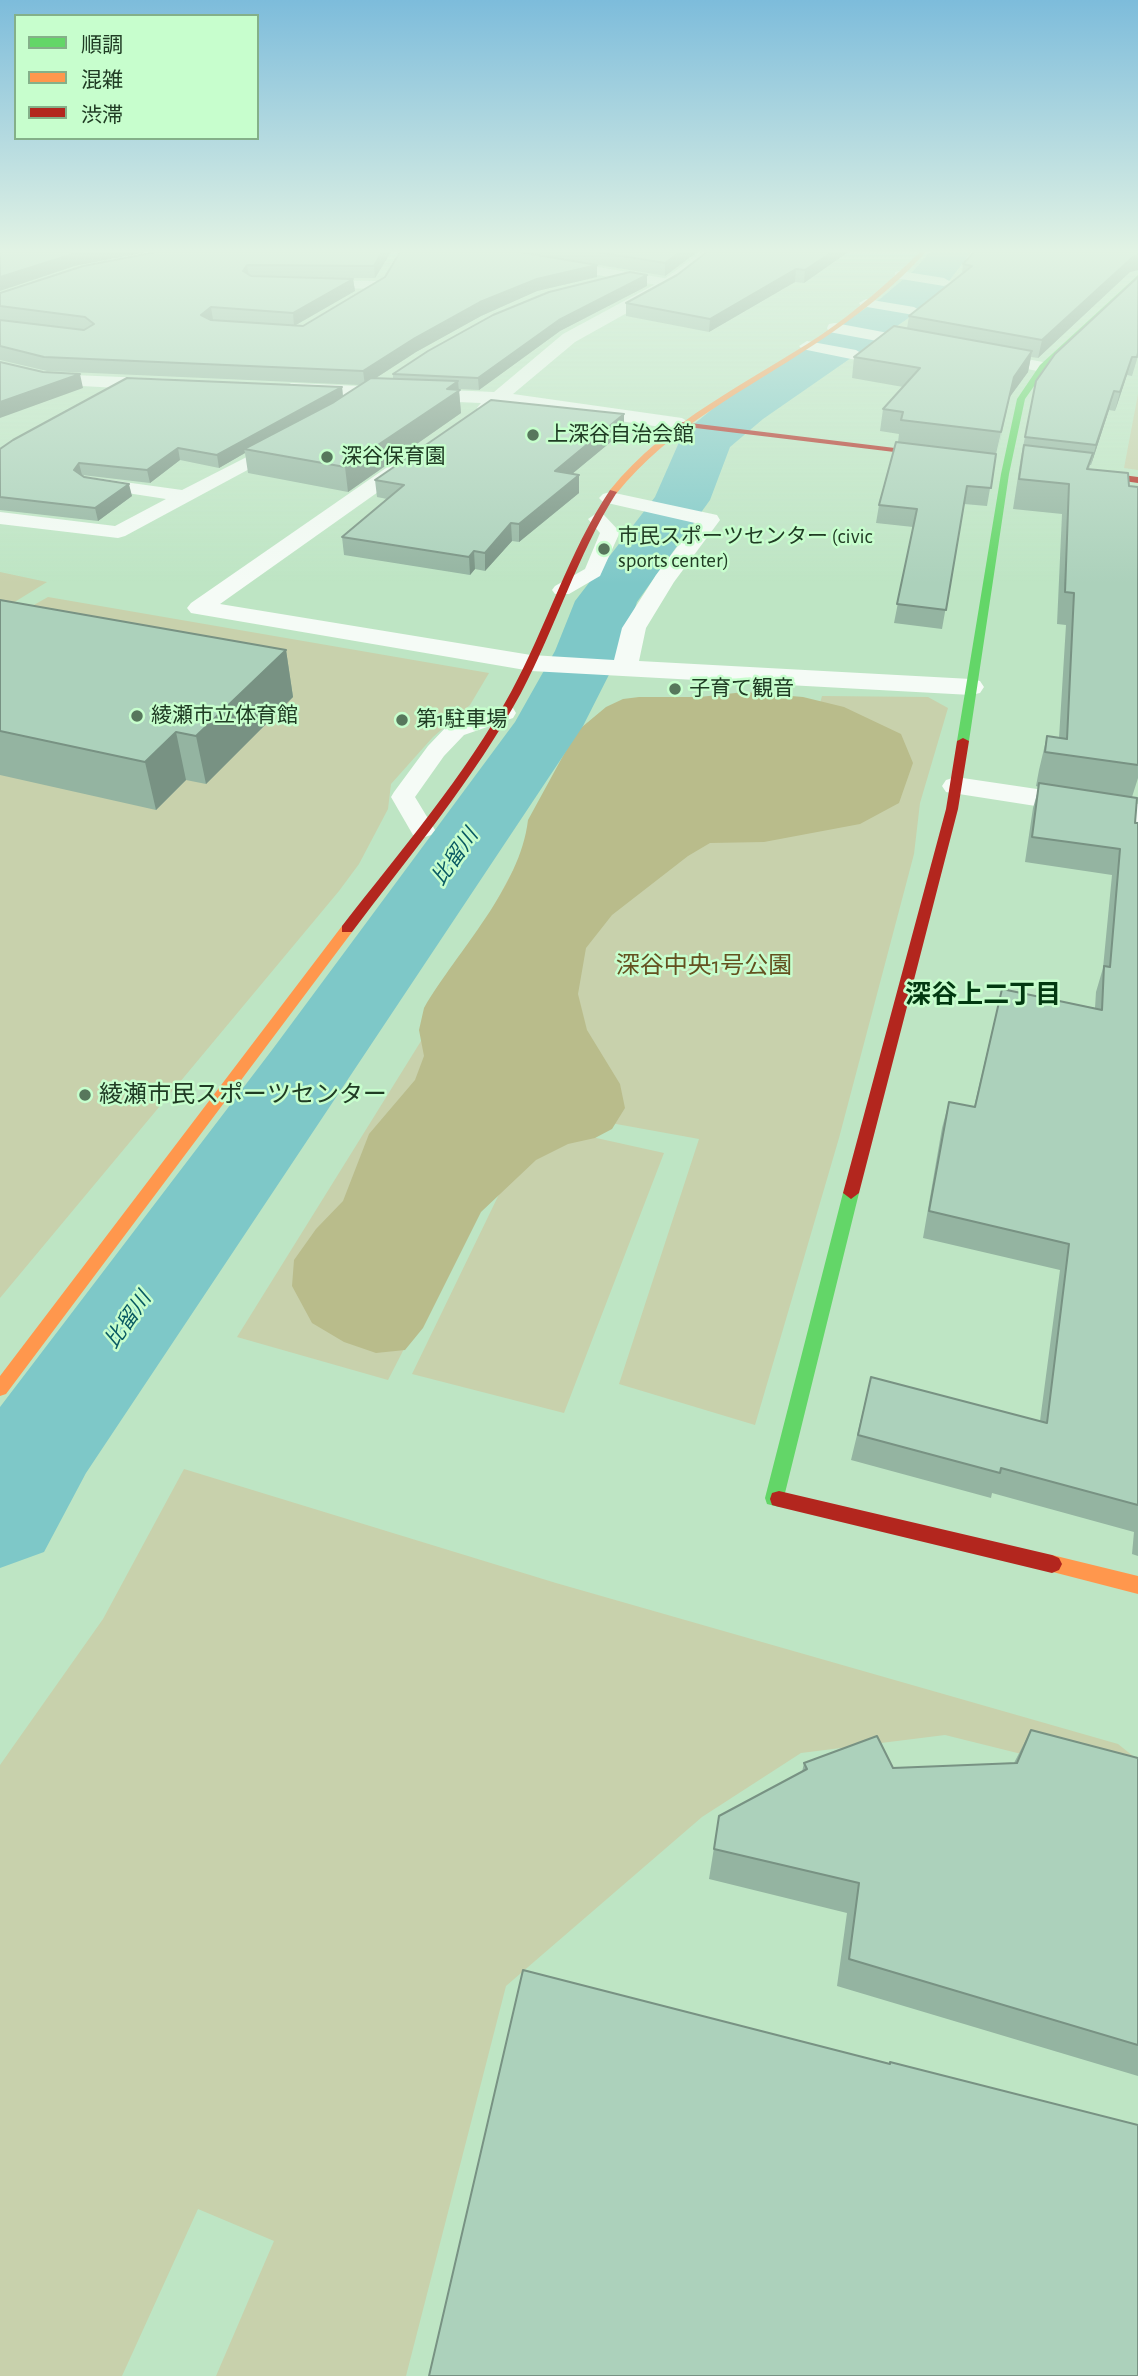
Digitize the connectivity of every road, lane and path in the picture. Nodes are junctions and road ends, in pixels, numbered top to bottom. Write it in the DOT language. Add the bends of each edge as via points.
graph roads {
  1 [pos="540,363"];
  2 [pos="786,363"];
  3 [pos="1017,363"];
  4 [pos="1048,363"];
  5 [pos="0,366"];
  6 [pos="1043,368"];
  7 [pos="390,378"];
  8 [pos="125,383"];
  9 [pos="193,386"];
  10 [pos="274,389"];
  11 [pos="369,392"];
  12 [pos="103,396"];
  13 [pos="500,398"];
  14 [pos="340,411"];
  15 [pos="474,416"];
  16 [pos="682,425"];
  17 [pos="306,431"];
  18 [pos="440,439"];
  19 [pos="965,459"];
  20 [pos="1059,470"];
  21 [pos="1138,480"];
  22 [pos="88,482"];
  23 [pos="185,496"];
  24 [pos="610,498"];
  25 [pos="0,518"];
  26 [pos="597,519"];
  27 [pos="562,590"];
  28 [pos="531,663"];
  29 [pos="615,668"];
  30 [pos="971,688"];
  31 [pos="505,713"];
  32 [pos="956,786"];
  33 [pos="1138,813"];
  34 [pos="422,830"];
  35 [pos="0,1389"];
  36 [pos="1138,1585"];
  1 -- 13 [label="street"];
  2 -- 16 [label="street"];
  3 -- 6 [label="street"];
  4 -- 6 [label="street"];
  5 -- 8 [label="street" via="47,379"];
  6 -- 30 [label="street" via="1021,400"];
  7 -- 11 [label="lane"];
  8 -- 9 [label="street"];
  8 -- 12 [label="lane"];
  10 -- 11 [label="street"];
  11 -- 13 [label="street"];
  11 -- 14 [label="lane"];
  13 -- 15 [label="street"];
  13 -- 16 [label="street"];
  16 -- 19 [label="street"];
  16 -- 24 [label="street" via="634,467"];
  17 -- 23 [label="lane"];
  18 -- 28 [label="street" via="199,608"];
  20 -- 21 [label="street"];
  22 -- 23 [label="lane"];
  23 -- 25 [label="lane" via="118,532"];
  24 -- 26 [label="street"];
  24 -- 29 [label="street" via="709,520 664,580"];
  26 -- 27 [label="lane" via="610,532 593,572"];
  27 -- 28 [label="street"];
  28 -- 29 [label="street"];
  28 -- 31 [label="street"];
  29 -- 30 [label="street"];
  30 -- 32 [label="street"];
  31 -- 34 [label="street"];
  31 -- 34 [label="lane" via="456,730 411,785 403,797"];
  32 -- 33 [label="street"];
  32 -- 36 [label="street" via="774,1498"];
  34 -- 35 [label="street"];
}
